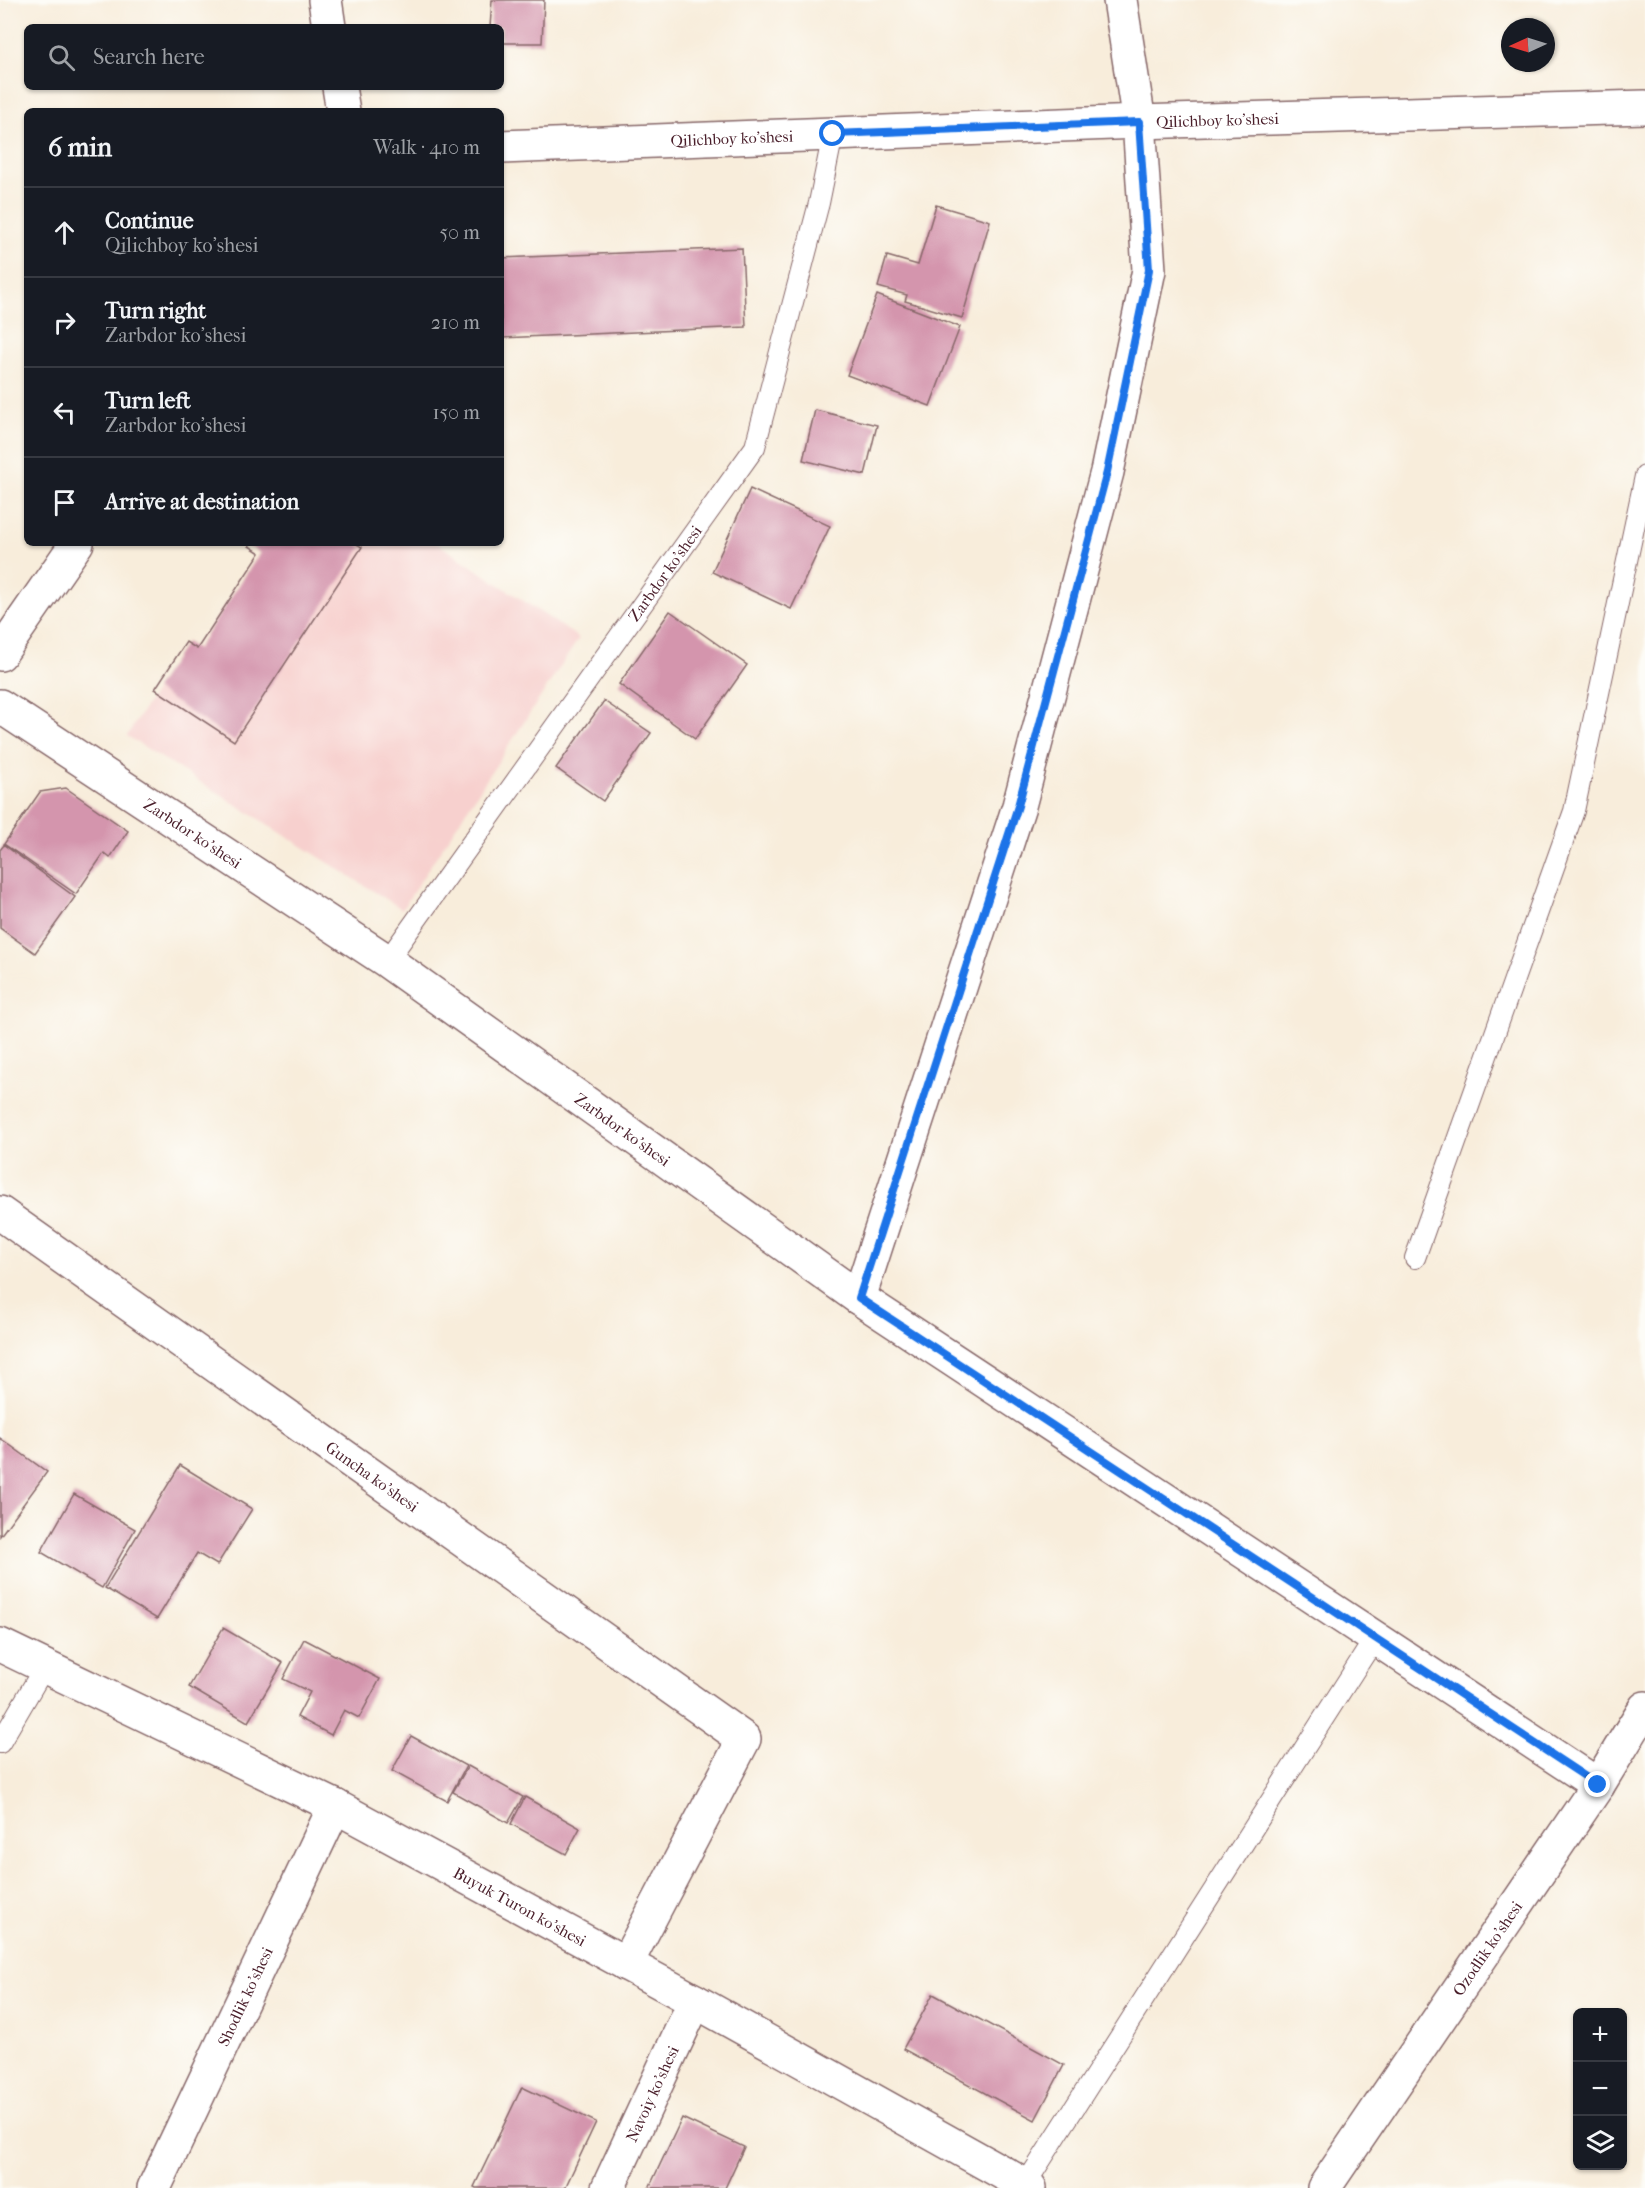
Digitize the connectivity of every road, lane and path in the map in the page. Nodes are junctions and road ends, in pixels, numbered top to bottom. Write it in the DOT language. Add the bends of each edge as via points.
graph roads {
  1 [pos="325,0"];
  2 [pos="1120,0"];
  3 [pos="329,24"];
  4 [pos="340,90"];
  5 [pos="1645,107"];
  6 [pos="342,108"];
  7 [pos="1139,122"];
  8 [pos="833,134"];
  9 [pos="504,147"];
  10 [pos="1645,476"];
  11 [pos="75,546"];
  12 [pos="0,654"];
  13 [pos="0,706"];
  14 [pos="387,961"];
  15 [pos="0,1213"];
  16 [pos="1415,1258"];
  17 [pos="859,1298"];
  18 [pos="1375,1638"];
  19 [pos="0,1645"];
  20 [pos="45,1666"];
  21 [pos="1645,1708"];
  22 [pos="0,1743"];
  23 [pos="1598,1785"];
  24 [pos="335,1806"];
  25 [pos="626,1964"];
  26 [pos="695,2001"];
  27 [pos="1027,2186"];
  28 [pos="154,2188"];
  29 [pos="608,2188"];
  30 [pos="1324,2188"];
  1 -- 3 [label="street"];
  2 -- 7 [label="street"];
  4 -- 6 [label="street"];
  5 -- 7 [label="street, Qilichboy ko'shesi"];
  7 -- 8 [label="street, Qilichboy ko'shesi"];
  7 -- 17 [label="street" via="1149,270 1107,472 1018,806"];
  8 -- 9 [label="street, Qilichboy ko'shesi"];
  8 -- 14 [label="lane, Zarbdor ko'shesi" via="819,204 755,447"];
  10 -- 16 [label="lane" via="1574,811"];
  11 -- 12 [label="street"];
  13 -- 14 [label="street, Zarbdor ko'shesi"];
  14 -- 17 [label="street, Zarbdor ko'shesi"];
  15 -- 25 [label="street, Guncha ko'shesi" via="744,1738"];
  17 -- 18 [label="street, Zarbdor ko'shesi"];
  18 -- 23 [label="street, Zarbdor ko'shesi"];
  18 -- 27 [label="lane"];
  19 -- 20 [label="street, Buyuk Turon ko'shesi"];
  20 -- 22 [label="lane"];
  20 -- 24 [label="street, Buyuk Turon ko'shesi"];
  21 -- 23 [label="street, Ozodlik ko'shesi"];
  23 -- 30 [label="street, Ozodlik ko'shesi"];
  24 -- 25 [label="street, Buyuk Turon ko'shesi"];
  24 -- 28 [label="street, Shodlik ko'shesi"];
  25 -- 26 [label="street, Buyuk Turon ko'shesi"];
  26 -- 27 [label="street, Buyuk Turon ko'shesi"];
  26 -- 29 [label="street, Navoiy ko'shesi"];
}
